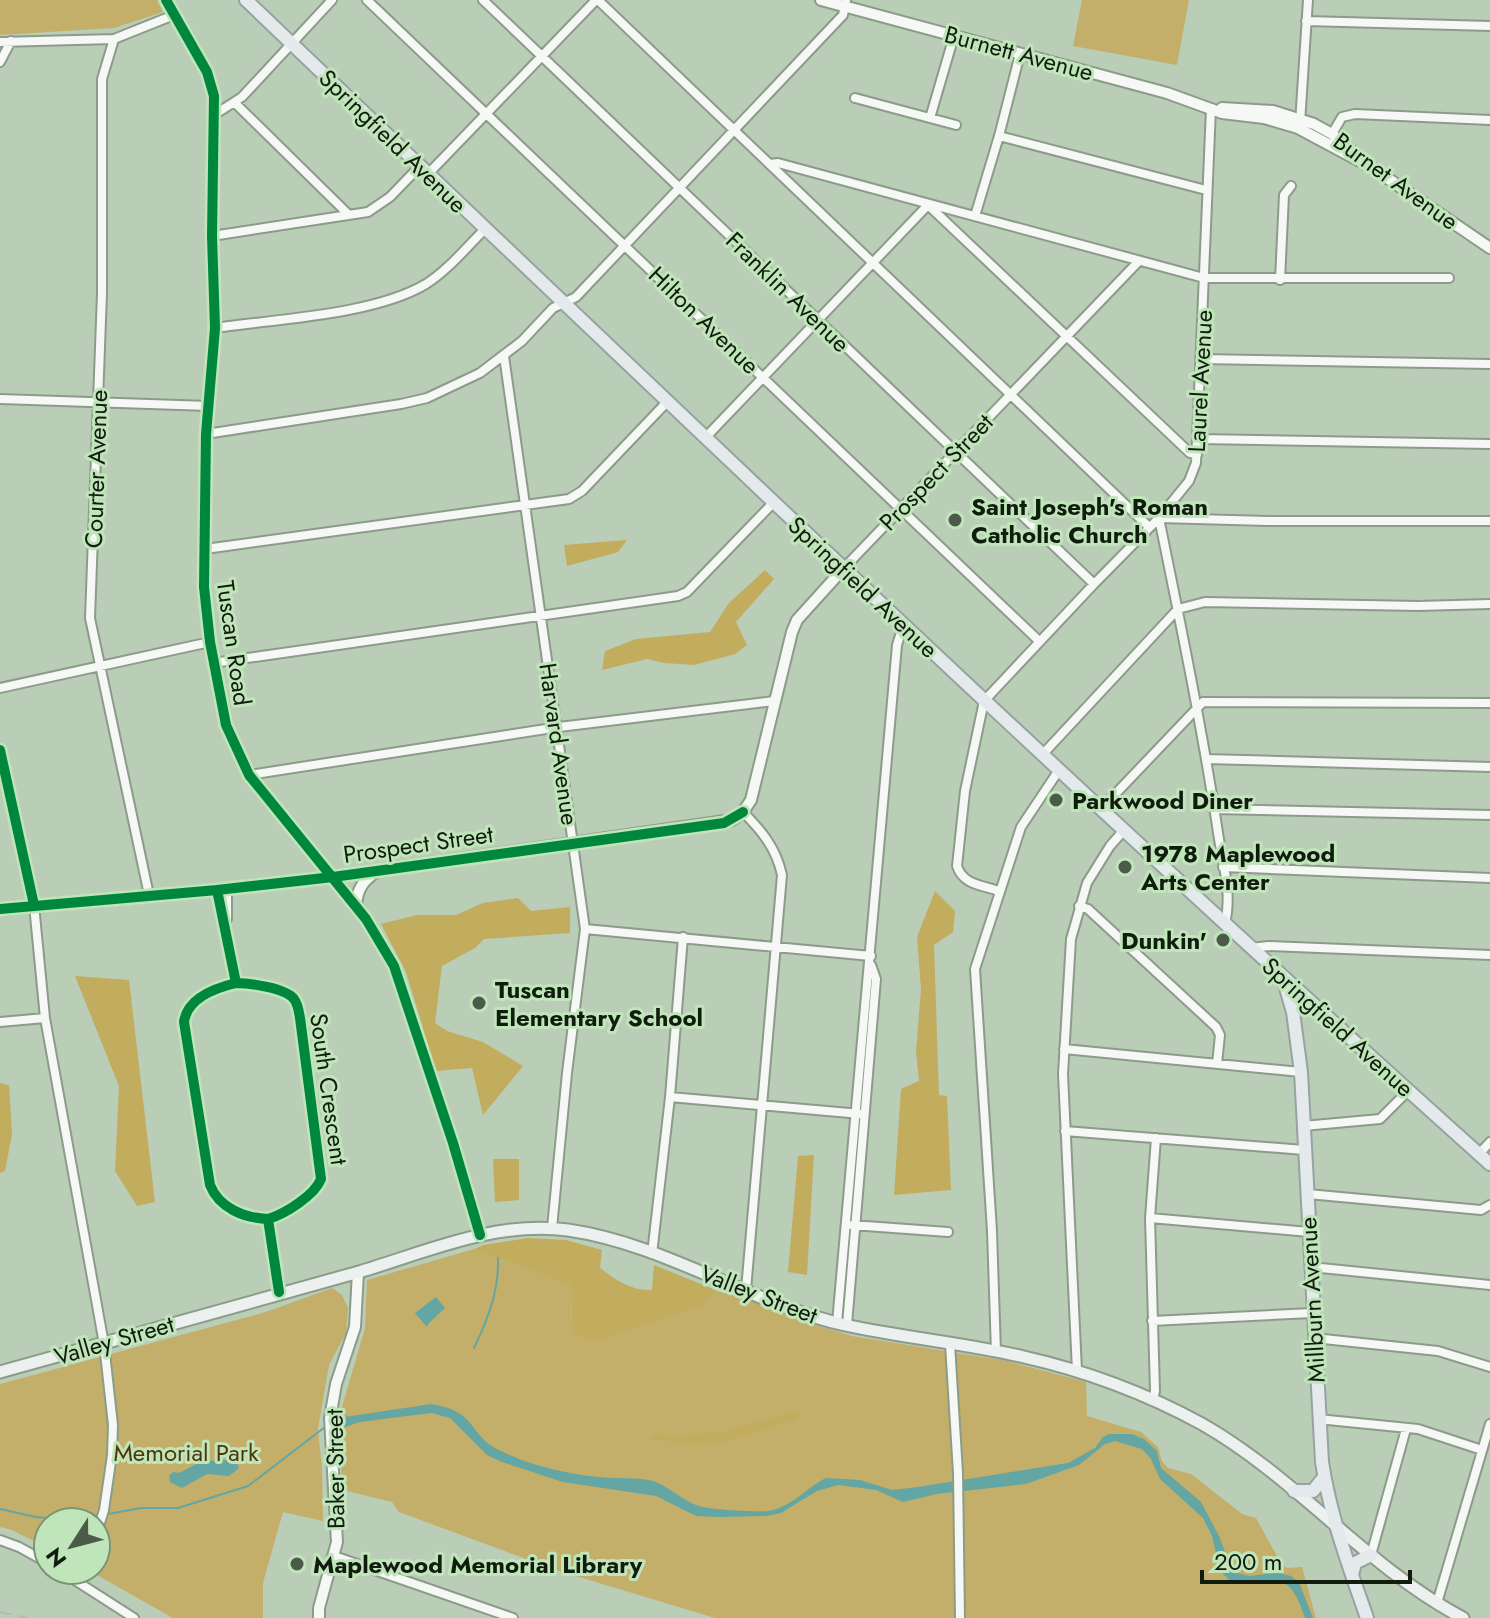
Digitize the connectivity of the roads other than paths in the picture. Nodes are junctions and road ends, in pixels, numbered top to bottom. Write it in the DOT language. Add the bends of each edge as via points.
graph roads {
  1 [pos="166,0"];
  2 [pos="246,0"];
  3 [pos="332,0"];
  4 [pos="367,0"];
  5 [pos="483,0"];
  6 [pos="597,0"];
  7 [pos="821,0"];
  8 [pos="1308,0"];
  9 [pos="846,4"];
  10 [pos="174,15"];
  11 [pos="1306,21"];
  12 [pos="1490,26"];
  13 [pos="954,36"];
  14 [pos="114,39"];
  15 [pos="11,41"];
  16 [pos="0,42"];
  17 [pos="291,43"];
  18 [pos="1020,54"];
  19 [pos="541,56"];
  20 [pos="0,62"];
  21 [pos="855,98"];
  22 [pos="235,103"];
  23 [pos="1214,108"];
  24 [pos="214,115"];
  25 [pos="487,115"];
  26 [pos="930,118"];
  27 [pos="1490,120"];
  28 [pos="1300,123"];
  29 [pos="956,125"];
  30 [pos="735,130"];
  31 [pos="1332,134"];
  32 [pos="999,136"];
  33 [pos="770,164"];
  34 [pos="1371,167"];
  35 [pos="424,170"];
  36 [pos="1291,186"];
  37 [pos="679,188"];
  38 [pos="1206,190"];
  39 [pos="928,205"];
  40 [pos="349,215"];
  41 [pos="975,216"];
  42 [pos="485,229"];
  43 [pos="212,236"];
  44 [pos="625,245"];
  45 [pos="1490,248"];
  46 [pos="873,262"];
  47 [pos="1138,262"];
  48 [pos="1204,278"];
  49 [pos="1449,278"];
  50 [pos="1280,280"];
  51 [pos="564,303"];
  52 [pos="818,320"];
  53 [pos="215,328"];
  54 [pos="1067,337"];
  55 [pos="504,356"];
  56 [pos="1201,359"];
  57 [pos="1490,364"];
  58 [pos="763,378"];
  59 [pos="1011,394"];
  60 [pos="0,399"];
  61 [pos="98,402"];
  62 [pos="667,402"];
  63 [pos="209,406"];
  64 [pos="206,434"];
  65 [pos="705,438"];
  66 [pos="1199,439"];
  67 [pos="1490,444"];
  68 [pos="956,452"];
  69 [pos="1197,455"];
  70 [pos="773,503"];
  71 [pos="524,505"];
  72 [pos="901,509"];
  73 [pos="1159,518"];
  74 [pos="1490,521"];
  75 [pos="1149,527"];
  76 [pos="205,549"];
  77 [pos="844,568"];
  78 [pos="1094,584"];
  79 [pos="1490,604"];
  80 [pos="1178,609"];
  81 [pos="540,616"];
  82 [pos="903,626"];
  83 [pos="1039,641"];
  84 [pos="210,642"];
  85 [pos="213,663"];
  86 [pos="99,665"];
  87 [pos="0,688"];
  88 [pos="774,701"];
  89 [pos="984,701"];
  90 [pos="1490,703"];
  91 [pos="1197,707"];
  92 [pos="556,728"];
  93 [pos="0,750"];
  94 [pos="1042,755"];
  95 [pos="1206,759"];
  96 [pos="1490,767"];
  97 [pos="1059,770"];
  98 [pos="249,775"];
  99 [pos="1101,809"];
  100 [pos="1214,809"];
  101 [pos="743,812"];
  102 [pos="1490,815"];
  103 [pos="1124,830"];
  104 [pos="573,842"];
  105 [pos="1223,867"];
  106 [pos="378,871"];
  107 [pos="333,877"];
  108 [pos="1490,878"];
  109 [pos="222,890"];
  110 [pos="999,891"];
  111 [pos="149,895"];
  112 [pos="34,905"];
  113 [pos="356,906"];
  114 [pos="1079,906"];
  115 [pos="0,909"];
  116 [pos="1225,923"];
  117 [pos="585,929"];
  118 [pos="683,937"];
  119 [pos="775,948"];
  120 [pos="1251,948"];
  121 [pos="1490,955"];
  122 [pos="871,960"];
  123 [pos="1283,978"];
  124 [pos="236,983"];
  125 [pos="45,1018"];
  126 [pos="0,1022"];
  127 [pos="1064,1049"];
  128 [pos="1217,1064"];
  129 [pos="1301,1072"];
  130 [pos="1408,1091"];
  131 [pos="670,1097"];
  132 [pos="762,1106"];
  133 [pos="860,1114"];
  134 [pos="1303,1126"];
  135 [pos="1065,1131"];
  136 [pos="1156,1138"];
  137 [pos="1490,1142"];
  138 [pos="1304,1150"];
  139 [pos="1479,1154"];
  140 [pos="1490,1164"];
  141 [pos="1308,1194"];
  142 [pos="1490,1205"];
  143 [pos="1150,1218"];
  144 [pos="268,1219"];
  145 [pos="851,1225"];
  146 [pos="552,1228"];
  147 [pos="948,1232"];
  148 [pos="1309,1232"];
  149 [pos="480,1235"];
  150 [pos="652,1254"];
  151 [pos="1311,1267"];
  152 [pos="358,1272"];
  153 [pos="1490,1285"];
  154 [pos="746,1290"];
  155 [pos="279,1292"];
  156 [pos="1312,1313"];
  157 [pos="1152,1321"];
  158 [pos="842,1324"];
  159 [pos="1314,1338"];
  160 [pos="104,1344"];
  161 [pos="950,1344"];
  162 [pos="996,1352"];
  163 [pos="1490,1367"];
  164 [pos="1077,1371"];
  165 [pos="0,1372"];
  166 [pos="1153,1400"];
  167 [pos="1318,1419"];
  168 [pos="1490,1424"];
  169 [pos="1406,1429"];
  170 [pos="1482,1450"];
  171 [pos="1324,1477"];
  172 [pos="1294,1491"];
  173 [pos="105,1506"];
  174 [pos="1335,1526"];
  175 [pos="0,1540"];
  176 [pos="32,1555"];
  177 [pos="1371,1555"];
  178 [pos="334,1556"];
  179 [pos="1352,1575"];
  180 [pos="86,1586"];
  181 [pos="1437,1603"];
  182 [pos="488,1614"];
  183 [pos="134,1618"];
  184 [pos="319,1618"];
  185 [pos="513,1618"];
  186 [pos="960,1618"];
  187 [pos="1367,1618"];
  188 [pos="1463,1618"];
  1 -- 10 [label="street, Tuscan Road"];
  2 -- 17 [label="main road, Springfield Avenue"];
  3 -- 17 [label="street"];
  4 -- 25 [label="street, Hilton Avenue"];
  5 -- 19 [label="street, Franklin Avenue"];
  6 -- 19 [label="street"];
  6 -- 30 [label="street"];
  7 -- 9 [label="street, Burnett Avenue"];
  8 -- 11 [label="street"];
  9 -- 13 [label="street, Burnett Avenue"];
  9 -- 30 [label="street" via="843,15"];
  10 -- 14 [label="street"];
  10 -- 24 [label="street, Tuscan Road" via="212,83"];
  11 -- 12 [label="street"];
  11 -- 28 [label="street"];
  13 -- 18 [label="street, Burnett Avenue"];
  13 -- 26 [label="street"];
  14 -- 15 [label="street"];
  14 -- 61 [label="street, Courter Avenue" via="102,79"];
  15 -- 16 [label="street"];
  15 -- 20 [label="street"];
  17 -- 22 [label="street"];
  17 -- 35 [label="main road, Springfield Avenue"];
  18 -- 23 [label="street, Burnett Avenue"];
  18 -- 32 [label="street"];
  19 -- 25 [label="street"];
  19 -- 37 [label="street, Franklin Avenue"];
  21 -- 26 [label="street"];
  22 -- 24 [label="street"];
  22 -- 40 [label="street"];
  23 -- 28 [label="street, Burnett Avenue"];
  23 -- 38 [label="street, Laurel Avenue"];
  24 -- 43 [label="street, Tuscan Road"];
  25 -- 35 [label="street"];
  25 -- 44 [label="street, Hilton Avenue"];
  26 -- 29 [label="street"];
  27 -- 31 [label="street" via="1355,114 1342,117"];
  28 -- 31 [label="street, Burnet Avenue"];
  28 -- 34 [label="street, Burnett Avenue"];
  30 -- 33 [label="street"];
  30 -- 37 [label="street"];
  31 -- 34 [label="street, Burnet Avenue"];
  32 -- 38 [label="street"];
  32 -- 41 [label="street"];
  33 -- 39 [label="street"];
  33 -- 46 [label="street"];
  34 -- 45 [label="street, Burnet Avenue"];
  35 -- 40 [label="street" via="377,208"];
  35 -- 42 [label="main road, Springfield Avenue"];
  36 -- 50 [label="street" via="1284,195"];
  37 -- 44 [label="street"];
  37 -- 52 [label="street, Franklin Avenue"];
  38 -- 48 [label="street, Laurel Avenue"];
  39 -- 41 [label="street"];
  39 -- 46 [label="street"];
  39 -- 54 [label="street"];
  40 -- 43 [label="street"];
  41 -- 47 [label="street"];
  42 -- 51 [label="main road, Springfield Avenue"];
  42 -- 53 [label="street" via="442,272 403,296"];
  43 -- 53 [label="street, Tuscan Road"];
  44 -- 51 [label="street"];
  44 -- 58 [label="street, Hilton Avenue"];
  46 -- 52 [label="street"];
  46 -- 59 [label="street"];
  47 -- 48 [label="street"];
  47 -- 54 [label="street, Prospect Street"];
  48 -- 50 [label="street"];
  48 -- 56 [label="street, Laurel Avenue"];
  49 -- 50 [label="street"];
  51 -- 55 [label="street"];
  51 -- 62 [label="main road, Springfield Avenue"];
  52 -- 58 [label="street"];
  52 -- 68 [label="street, Franklin Avenue"];
  53 -- 63 [label="street, Tuscan Road"];
  54 -- 59 [label="street, Prospect Street"];
  54 -- 69 [label="street"];
  55 -- 64 [label="street" via="427,398"];
  55 -- 71 [label="street, Harvard Avenue"];
  56 -- 57 [label="street"];
  56 -- 66 [label="street, Laurel Avenue"];
  58 -- 65 [label="street"];
  58 -- 72 [label="street, Hilton Avenue"];
  59 -- 68 [label="street, Prospect Street"];
  59 -- 75 [label="street"];
  60 -- 61 [label="street"];
  61 -- 63 [label="street"];
  61 -- 86 [label="street, Courter Avenue" via="90,618"];
  62 -- 65 [label="main road, Springfield Avenue"];
  62 -- 71 [label="street" via="582,491 569,499"];
  63 -- 64 [label="street, Tuscan Road"];
  64 -- 76 [label="street, Tuscan Road"];
  65 -- 70 [label="main road, Springfield Avenue"];
  66 -- 67 [label="street"];
  66 -- 69 [label="street, Laurel Avenue"];
  68 -- 72 [label="street, Prospect Street"];
  68 -- 78 [label="street, Franklin Avenue"];
  69 -- 73 [label="street, Laurel Avenue" via="1189,481"];
  70 -- 77 [label="main road, Springfield Avenue"];
  70 -- 81 [label="street" via="687,592"];
  71 -- 76 [label="street"];
  71 -- 81 [label="street, Harvard Avenue"];
  72 -- 77 [label="street, Prospect Street"];
  72 -- 83 [label="street, Hilton Avenue"];
  73 -- 74 [label="street"];
  73 -- 75 [label="street, Laurel Avenue"];
  73 -- 80 [label="street"];
  75 -- 78 [label="street, Laurel Avenue"];
  76 -- 84 [label="street, Tuscan Road"];
  77 -- 82 [label="main road, Springfield Avenue"];
  77 -- 88 [label="street, Prospect Street" via="797,620"];
  78 -- 83 [label="street, Laurel Avenue"];
  79 -- 80 [label="street" via="1205,602"];
  80 -- 91 [label="street"];
  80 -- 94 [label="street"];
  81 -- 85 [label="street"];
  81 -- 92 [label="street, Harvard Avenue"];
  82 -- 89 [label="main road, Springfield Avenue"];
  82 -- 122 [label="street" via="897,645"];
  83 -- 89 [label="street, Laurel Avenue"];
  84 -- 85 [label="street, Tuscan Road"];
  84 -- 86 [label="street"];
  85 -- 98 [label="street, Tuscan Road" via="226,725"];
  86 -- 87 [label="street"];
  86 -- 111 [label="street, Courter Avenue"];
  88 -- 92 [label="street"];
  88 -- 101 [label="street, Prospect Street" via="751,800"];
  89 -- 94 [label="main road, Springfield Avenue"];
  89 -- 110 [label="street" via="965,791 957,866 967,881"];
  90 -- 91 [label="street" via="1203,702"];
  91 -- 95 [label="street"];
  91 -- 99 [label="street"];
  92 -- 98 [label="street"];
  92 -- 104 [label="street, Harvard Avenue"];
  93 -- 112 [label="street"];
  94 -- 97 [label="main road, Springfield Avenue"];
  95 -- 96 [label="street"];
  95 -- 100 [label="street"];
  97 -- 99 [label="main road, Springfield Avenue"];
  97 -- 110 [label="street" via="1021,827"];
  98 -- 107 [label="street, Tuscan Road"];
  99 -- 103 [label="main road, Springfield Avenue"];
  100 -- 102 [label="street"];
  100 -- 105 [label="street"];
  101 -- 104 [label="street, Prospect Street" via="724,823"];
  101 -- 119 [label="street" via="770,841 782,875"];
  103 -- 114 [label="street" via="1099,862"];
  103 -- 116 [label="main road, Springfield Avenue"];
  104 -- 106 [label="street, Prospect Street"];
  104 -- 117 [label="street, Harvard Avenue"];
  105 -- 108 [label="street"];
  105 -- 116 [label="street" via="1229,906"];
  106 -- 107 [label="street, Prospect Street"];
  106 -- 113 [label="street" via="364,880"];
  107 -- 109 [label="street, Prospect Street"];
  107 -- 113 [label="street, Tuscan Road"];
  109 -- 111 [label="street, Prospect Street"];
  109 -- 124 [label="street"];
  110 -- 162 [label="street" via="975,969"];
  111 -- 112 [label="street, Prospect Street"];
  112 -- 115 [label="street, Prospect Street"];
  112 -- 125 [label="street"];
  113 -- 149 [label="street, Tuscan Road" via="394,966"];
  114 -- 127 [label="street" via="1071,939"];
  114 -- 128 [label="street" via="1216,1027"];
  116 -- 120 [label="main road, Springfield Avenue"];
  117 -- 118 [label="street"];
  117 -- 146 [label="street, Harvard Avenue"];
  118 -- 119 [label="street"];
  118 -- 131 [label="street"];
  119 -- 122 [label="street"];
  119 -- 132 [label="street"];
  120 -- 121 [label="street"];
  120 -- 123 [label="main road, Springfield Avenue"];
  122 -- 133 [label="street"];
  123 -- 129 [label="main road, Millburn Avenue"];
  123 -- 130 [label="main road, Springfield Avenue"];
  124 -- 144 [label="street" via="193,1002 184,1022 213,1193 233,1210"];
  124 -- 144 [label="street, South Crescent" via="289,994 295,1000 321,1171 317,1188"];
  125 -- 126 [label="street"];
  125 -- 160 [label="street"];
  127 -- 128 [label="street"];
  127 -- 135 [label="street"];
  128 -- 129 [label="street"];
  129 -- 134 [label="main road, Millburn Avenue"];
  130 -- 134 [label="street" via="1380,1119"];
  130 -- 139 [label="main road, Springfield Avenue"];
  131 -- 132 [label="street"];
  131 -- 150 [label="street"];
  132 -- 133 [label="street"];
  132 -- 154 [label="street"];
  133 -- 145 [label="street"];
  134 -- 138 [label="main road, Millburn Avenue"];
  135 -- 136 [label="street"];
  135 -- 164 [label="street"];
  136 -- 138 [label="street"];
  136 -- 143 [label="street"];
  137 -- 139 [label="street"];
  138 -- 141 [label="main road, Millburn Avenue"];
  139 -- 140 [label="main road, Springfield Avenue"];
  141 -- 142 [label="street" via="1481,1210"];
  141 -- 148 [label="main road, Millburn Avenue"];
  143 -- 148 [label="street"];
  143 -- 157 [label="street"];
  144 -- 155 [label="street"];
  145 -- 147 [label="street"];
  145 -- 158 [label="street"];
  146 -- 149 [label="main road, Valley Street"];
  146 -- 150 [label="main road, Valley Street" via="607,1236"];
  148 -- 151 [label="main road, Millburn Avenue"];
  149 -- 152 [label="main road, Valley Street"];
  150 -- 154 [label="main road, Valley Street"];
  151 -- 153 [label="street"];
  151 -- 156 [label="main road, Millburn Avenue"];
  152 -- 155 [label="main road, Valley Street"];
  152 -- 178 [label="street, Baker Street" via="355,1327 330,1418"];
  154 -- 158 [label="main road, Valley Street"];
  155 -- 160 [label="main road, Valley Street"];
  156 -- 157 [label="street"];
  156 -- 159 [label="main road, Millburn Avenue"];
  157 -- 166 [label="street"];
  158 -- 161 [label="main road, Valley Street"];
  159 -- 163 [label="street" via="1438,1351"];
  159 -- 167 [label="main road, Millburn Avenue"];
  160 -- 165 [label="main road, Valley Street"];
  160 -- 173 [label="street" via="113,1425"];
  161 -- 162 [label="main road, Valley Street"];
  161 -- 186 [label="street"];
  162 -- 164 [label="main road, Valley Street"];
  164 -- 166 [label="main road, Valley Street"];
  166 -- 172 [label="main road, Valley Street" via="1217,1434"];
  167 -- 169 [label="street"];
  167 -- 171 [label="main road, Millburn Avenue"];
  168 -- 170 [label="street"];
  169 -- 170 [label="street"];
  169 -- 177 [label="street"];
  170 -- 181 [label="street"];
  171 -- 172 [label="main road" via="1313,1491"];
  171 -- 174 [label="main road, Millburn Avenue"];
  172 -- 174 [label="main road, Valley Street"];
  174 -- 177 [label="main road, Valley Street"];
  174 -- 179 [label="main road, Millburn Avenue"];
  175 -- 176 [label="street"];
  177 -- 179 [label="main road" via="1355,1563"];
  177 -- 181 [label="main road, Valley Street"];
  178 -- 182 [label="street"];
  178 -- 184 [label="street, Baker Street"];
  179 -- 187 [label="main road, Millburn Avenue"];
  180 -- 183 [label="street"];
  181 -- 188 [label="main road, Valley Street"];
  182 -- 185 [label="street"];
}
